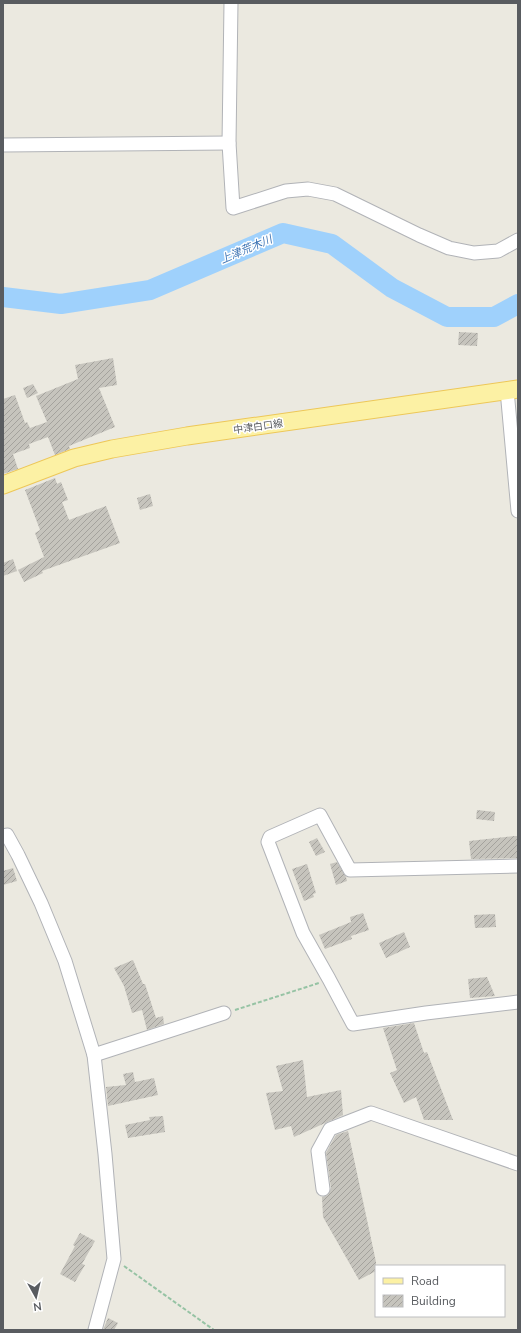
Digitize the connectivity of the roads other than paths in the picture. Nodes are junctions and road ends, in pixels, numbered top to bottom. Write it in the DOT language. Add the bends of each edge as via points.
graph roads {
  1 [pos="231,3"];
  2 [pos="229,143"];
  3 [pos="3,144"];
  4 [pos="518,240"];
  5 [pos="513,390"];
  6 [pos="3,485"];
  7 [pos="518,511"];
  8 [pos="3,836"];
  9 [pos="518,866"];
  10 [pos="518,1002"];
  11 [pos="224,1013"];
  12 [pos="94,1055"];
  13 [pos="518,1164"];
  14 [pos="323,1189"];
  15 [pos="95,1330"];
  1 -- 2 [label="street"];
  2 -- 3 [label="street"];
  2 -- 4 [label="street" via="233,208 286,191 308,189 335,194 450,248 474,253 498,251"];
  5 -- 6 [label="main road, 中津白口線" via="112,449 74,458"];
  5 -- 7 [label="street"];
  8 -- 12 [label="street" via="7,835 41,903 65,961"];
  9 -- 10 [label="street" via="350,870 320,815 270,837 268,842 303,933 352,1024"];
  11 -- 12 [label="street"];
  12 -- 15 [label="street" via="114,1259"];
  13 -- 14 [label="street" via="371,1113 330,1129 318,1151"];
}
